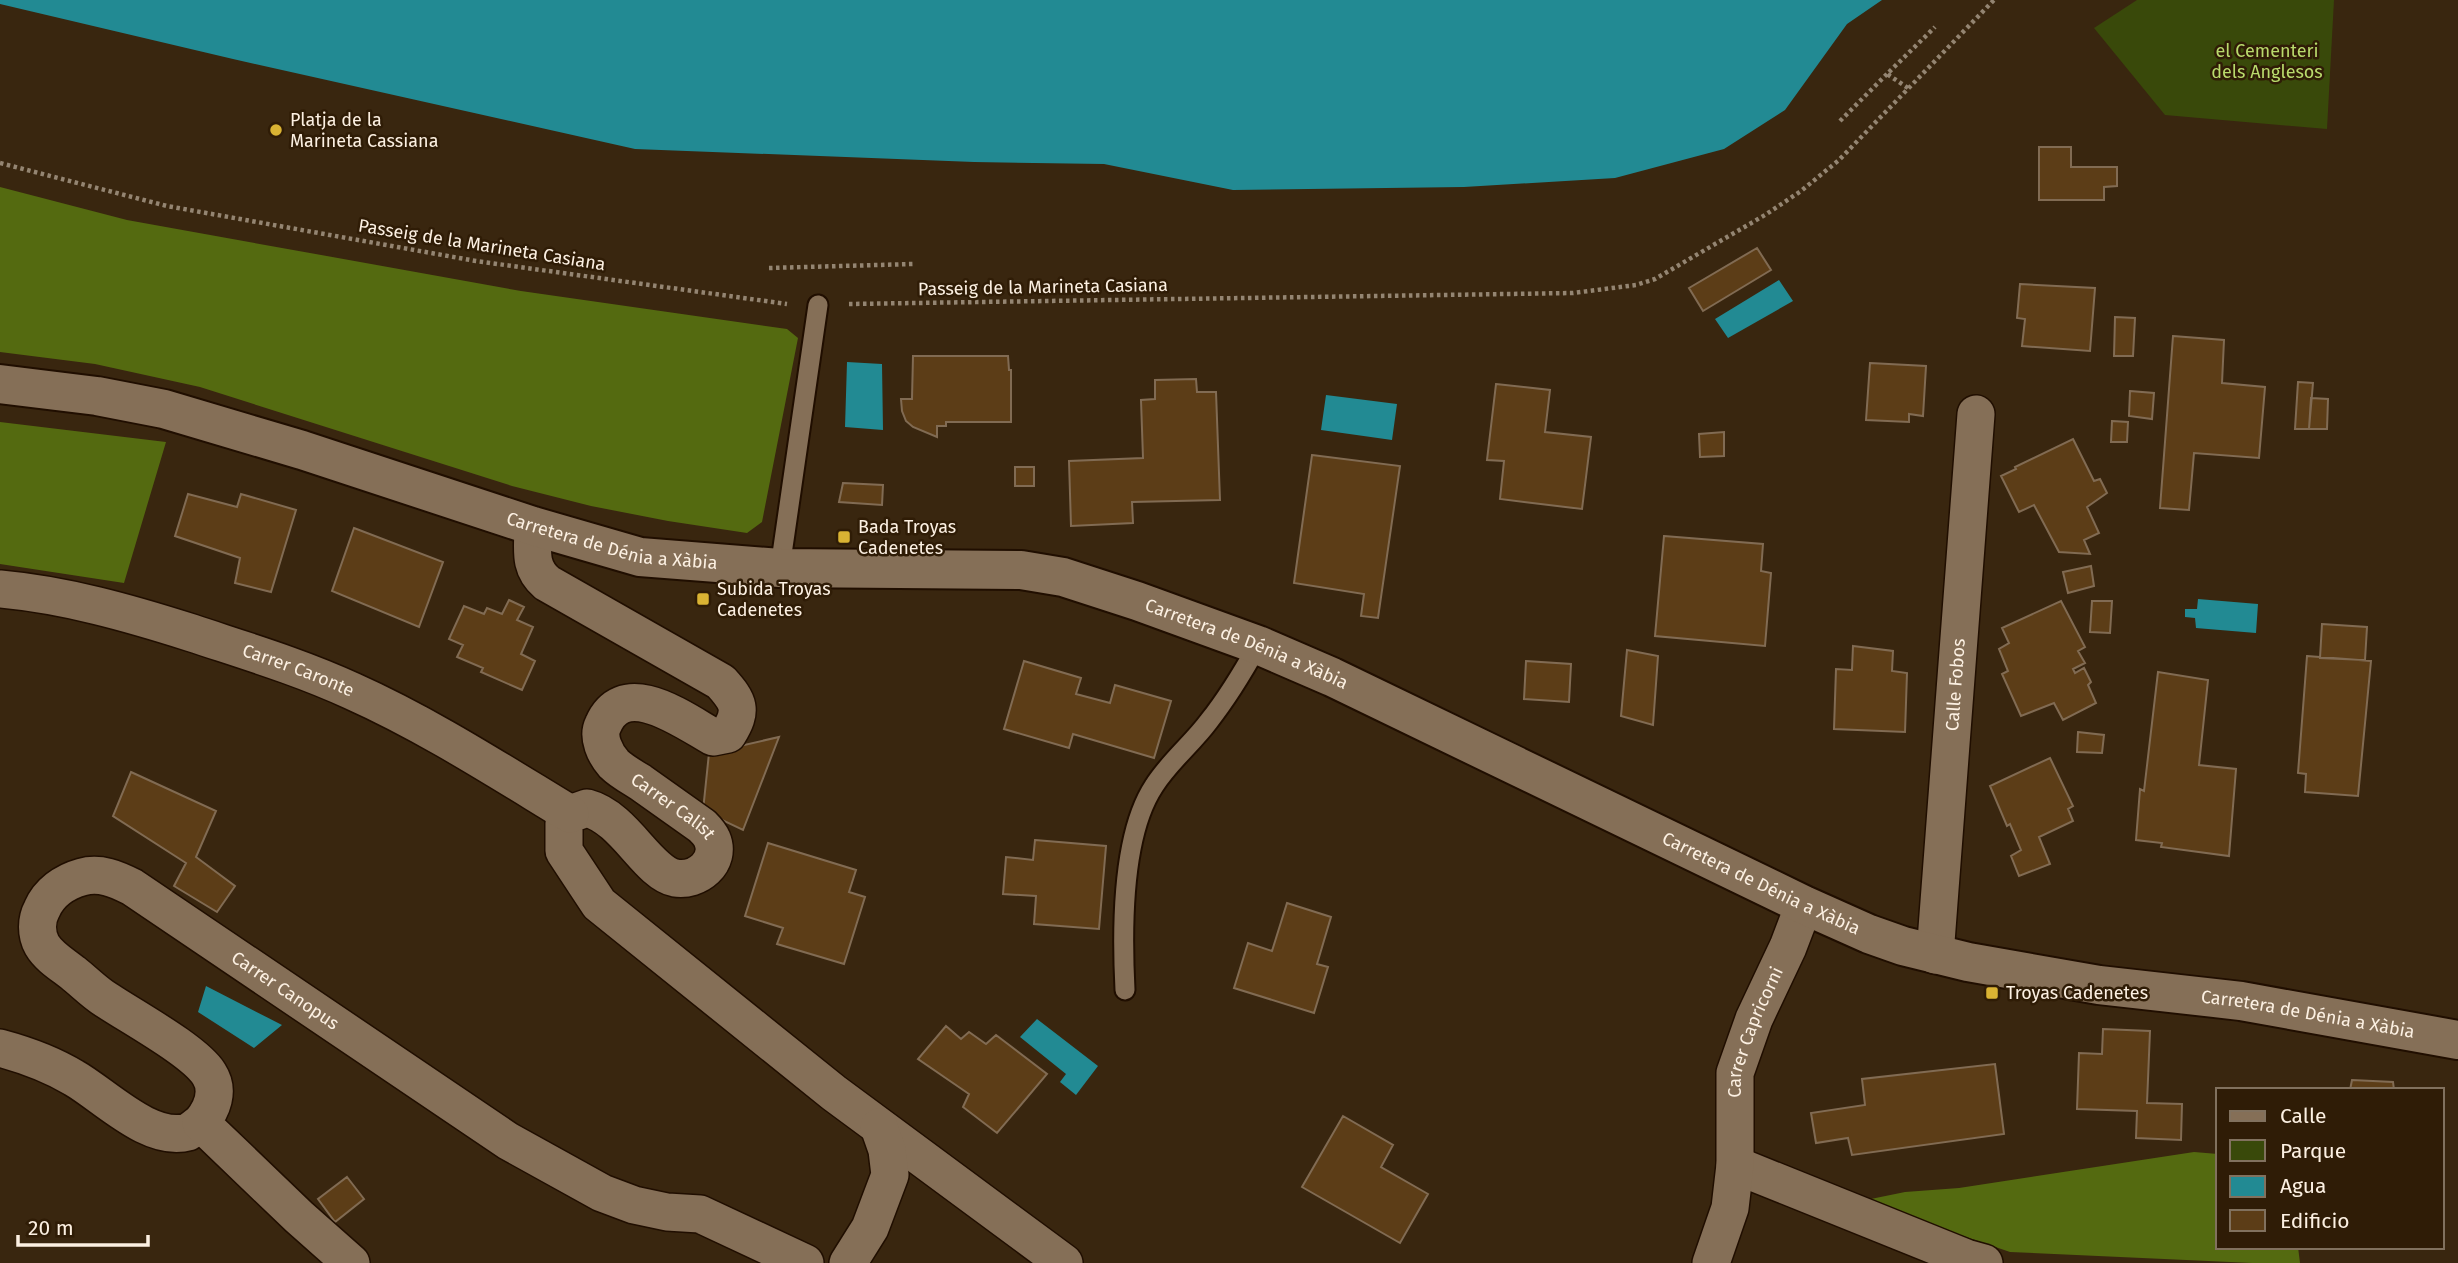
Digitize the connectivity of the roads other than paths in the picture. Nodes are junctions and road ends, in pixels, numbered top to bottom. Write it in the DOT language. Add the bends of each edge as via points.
graph roads {
  1 [pos="818,305"];
  2 [pos="0,384"];
  3 [pos="1976,414"];
  4 [pos="533,526"];
  5 [pos="780,568"];
  6 [pos="0,589"];
  7 [pos="1258,645"];
  8 [pos="570,814"];
  9 [pos="1804,905"];
  10 [pos="1935,955"];
  11 [pos="1125,990"];
  12 [pos="2458,1040"];
  13 [pos="0,1048"];
  14 [pos="201,1123"];
  15 [pos="879,1127"];
  16 [pos="1735,1166"];
  17 [pos="351,1263"];
  18 [pos="805,1263"];
  19 [pos="848,1263"];
  20 [pos="1064,1263"];
  21 [pos="1711,1263"];
  22 [pos="1984,1263"];
  1 -- 5 [label="lane"];
  2 -- 4 [label="street, Carretera de Dénia a Xàbia" via="164,409"];
  3 -- 10 [label="street, Calle Fobos"];
  4 -- 5 [label="street, Carretera de Dénia a Xàbia" via="640,557"];
  4 -- 8 [label="street, Carrer Calist" via="533,565 538,575 721,682 733,695 738,710 728,734 713,737 665,709 638,702 618,705 600,731 614,764 702,826 712,839 714,850 704,872 692,878 674,878 607,816 587,808"];
  5 -- 7 [label="street, Carretera de Dénia a Xàbia" via="984,568 1043,573"];
  6 -- 8 [label="street, Carrer Caronte" via="72,599 121,612 301,669 445,740"];
  7 -- 9 [label="street, Carretera de Dénia a Xàbia"];
  7 -- 11 [label="lane" via="1236,685 1153,787 1143,807 1132,848 1123,918"];
  8 -- 15 [label="street" via="564,823 564,851 599,904"];
  9 -- 10 [label="street, Carretera de Dénia a Xàbia" via="1869,934"];
  9 -- 16 [label="street, Carrer Capricorni" via="1735,1073"];
  10 -- 12 [label="street, Carretera de Dénia a Xàbia" via="2099,985 2241,1001"];
  13 -- 14 [label="street" via="46,1062 155,1130 188,1132"];
  14 -- 17 [label="street"];
  14 -- 18 [label="street, Carrer Canopus" via="212,1109 214,1085 209,1074 191,1055 98,995 42,946 37,933 40,912 47,899 70,881 94,875 132,887 557,1170 634,1205 700,1214"];
  15 -- 19 [label="street" via="890,1175 870,1228"];
  15 -- 20 [label="street"];
  16 -- 21 [label="street, Carrer Capricorni" via="1730,1208"];
  16 -- 22 [label="street"];
}
